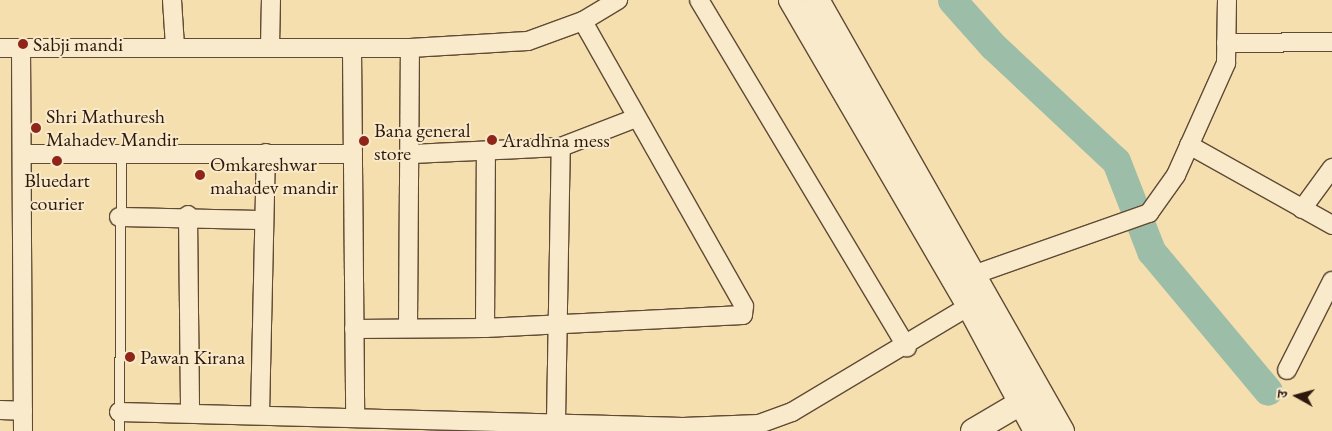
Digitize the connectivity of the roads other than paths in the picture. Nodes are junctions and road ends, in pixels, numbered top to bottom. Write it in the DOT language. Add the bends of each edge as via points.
graph roads {
  1 [pos="172,0"];
  2 [pos="271,0"];
  3 [pos="618,0"];
  4 [pos="699,0"];
  5 [pos="790,0"];
  6 [pos="817,0"];
  7 [pos="1227,0"];
  8 [pos="583,21"];
  9 [pos="1332,42"];
  10 [pos="1226,43"];
  11 [pos="270,46"];
  12 [pos="175,47"];
  13 [pos="0,48"];
  14 [pos="22,48"];
  15 [pos="352,48"];
  16 [pos="410,48"];
  17 [pos="636,118"];
  18 [pos="1189,145"];
  19 [pos="561,147"];
  20 [pos="486,152"];
  21 [pos="266,153"];
  22 [pos="23,154"];
  23 [pos="121,154"];
  24 [pos="353,154"];
  25 [pos="412,154"];
  26 [pos="1332,168"];
  27 [pos="1302,209"];
  28 [pos="188,215"];
  29 [pos="119,217"];
  30 [pos="262,220"];
  31 [pos="1332,225"];
  32 [pos="972,275"];
  33 [pos="1332,281"];
  34 [pos="969,306"];
  35 [pos="561,324"];
  36 [pos="408,326"];
  37 [pos="485,328"];
  38 [pos="354,329"];
  39 [pos="907,348"];
  40 [pos="1287,370"];
  41 [pos="1039,390"];
  42 [pos="1022,405"];
  43 [pos="0,410"];
  44 [pos="23,411"];
  45 [pos="119,412"];
  46 [pos="190,412"];
  47 [pos="260,414"];
  48 [pos="355,418"];
  49 [pos="556,421"];
  50 [pos="461,426"];
  51 [pos="22,431"];
  52 [pos="119,431"];
  53 [pos="973,431"];
  54 [pos="1036,431"];
  55 [pos="1062,431"];
  1 -- 12 [label="street"];
  2 -- 11 [label="street"];
  3 -- 8 [label="street"];
  4 -- 39 [label="street"];
  5 -- 34 [label="street"];
  6 -- 32 [label="street"];
  7 -- 10 [label="street"];
  8 -- 16 [label="street" via="528,41"];
  8 -- 17 [label="street"];
  9 -- 10 [label="street"];
  10 -- 18 [label="street" via="1226,63"];
  11 -- 12 [label="street"];
  11 -- 15 [label="street"];
  12 -- 14 [label="street"];
  13 -- 14 [label="street"];
  14 -- 22 [label="street"];
  15 -- 16 [label="street"];
  15 -- 24 [label="street"];
  16 -- 25 [label="street"];
  17 -- 19 [label="street"];
  17 -- 35 [label="street" via="744,306 743,316"];
  18 -- 27 [label="street"];
  18 -- 32 [label="street" via="1176,175 1149,213"];
  19 -- 20 [label="street"];
  19 -- 35 [label="street"];
  20 -- 25 [label="street"];
  20 -- 37 [label="street"];
  21 -- 23 [label="street"];
  21 -- 24 [label="street"];
  21 -- 30 [label="street"];
  22 -- 23 [label="street"];
  22 -- 44 [label="street"];
  23 -- 29 [label="lane"];
  24 -- 38 [label="street"];
  25 -- 36 [label="street"];
  26 -- 27 [label="street"];
  27 -- 31 [label="street"];
  28 -- 29 [label="street"];
  28 -- 30 [label="street"];
  28 -- 46 [label="street"];
  29 -- 45 [label="lane"];
  30 -- 47 [label="street"];
  32 -- 41 [label="street"];
  33 -- 40 [label="street"];
  34 -- 39 [label="street"];
  34 -- 42 [label="street"];
  35 -- 37 [label="street"];
  35 -- 49 [label="street"];
  36 -- 37 [label="street"];
  36 -- 38 [label="street"];
  38 -- 48 [label="street"];
  39 -- 49 [label="street" via="792,412 759,424"];
  41 -- 42 [label="street"];
  41 -- 55 [label="street"];
  42 -- 53 [label="street"];
  42 -- 54 [label="street"];
  43 -- 44 [label="street"];
  44 -- 51 [label="street"];
  45 -- 46 [label="street"];
  45 -- 52 [label="lane"];
  46 -- 47 [label="street"];
  47 -- 48 [label="street"];
  48 -- 50 [label="street"];
  49 -- 50 [label="street"];
}
